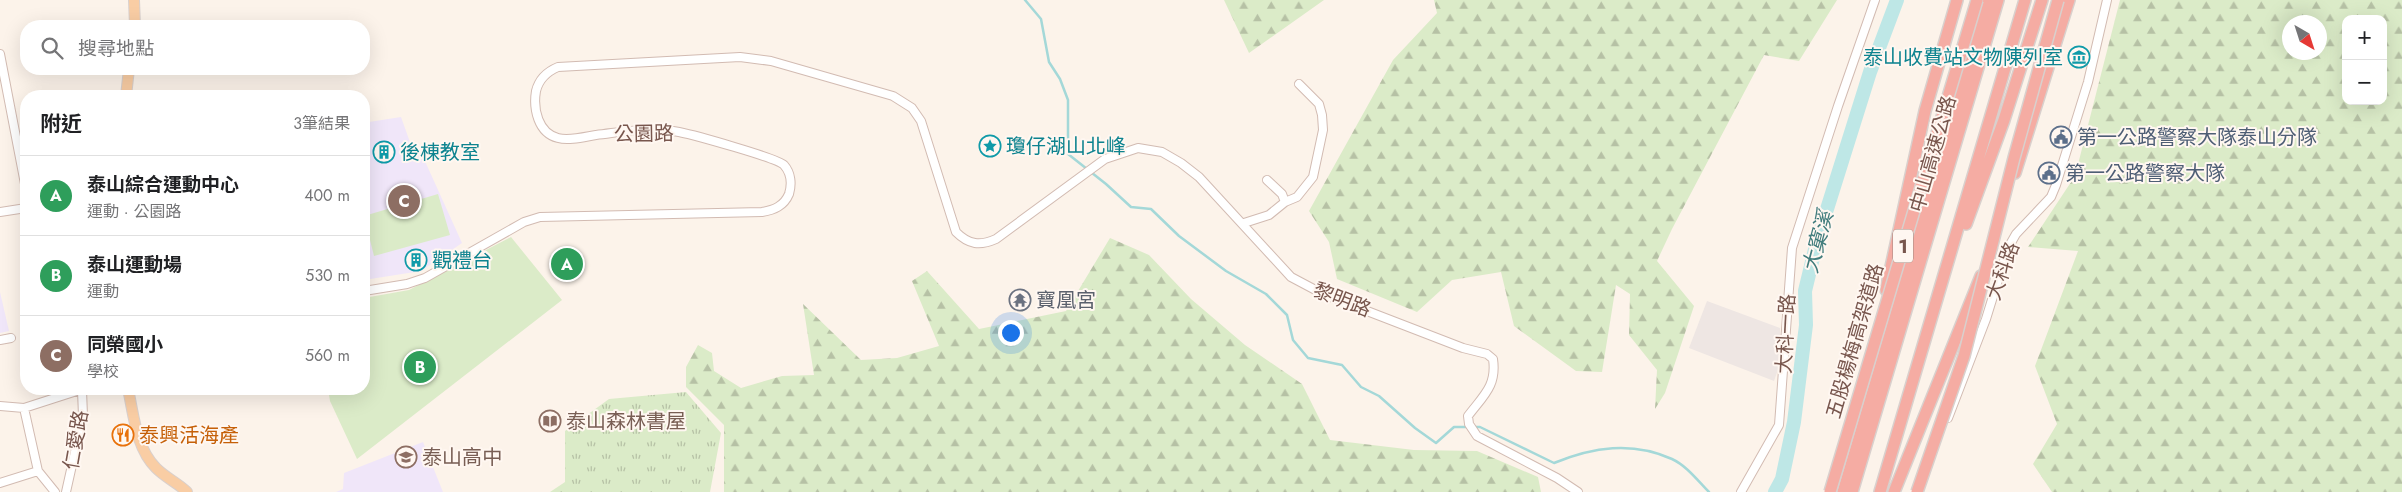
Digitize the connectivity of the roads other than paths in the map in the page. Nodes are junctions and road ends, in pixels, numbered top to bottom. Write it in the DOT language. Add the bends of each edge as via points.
graph roads {
  1 [pos="134,0"];
  2 [pos="1875,0"];
  3 [pos="1957,0"];
  4 [pos="1977,0"];
  5 [pos="1989,0"];
  6 [pos="1998,0"];
  7 [pos="2025,0"];
  8 [pos="2042,0"];
  9 [pos="2058,0"];
  10 [pos="2069,0"];
  11 [pos="2108,0"];
  12 [pos="134,20"];
  13 [pos="0,54"];
  14 [pos="128,75"];
  15 [pos="1299,84"];
  16 [pos="127,90"];
  17 [pos="20,158"];
  18 [pos="1267,180"];
  19 [pos="1052,198"];
  20 [pos="1285,202"];
  21 [pos="20,209"];
  22 [pos="0,212"];
  23 [pos="1244,223"];
  24 [pos="1940,288"];
  25 [pos="370,290"];
  26 [pos="11,338"];
  27 [pos="0,340"];
  28 [pos="64,395"];
  29 [pos="83,395"];
  30 [pos="129,395"];
  31 [pos="0,406"];
  32 [pos="24,408"];
  33 [pos="1855,449"];
  34 [pos="38,471"];
  35 [pos="0,483"];
  36 [pos="55,492"];
  37 [pos="66,492"];
  38 [pos="187,492"];
  39 [pos="1578,492"];
  40 [pos="1742,492"];
  41 [pos="1830,492"];
  42 [pos="1842,492"];
  43 [pos="1852,492"];
  44 [pos="1880,492"];
  45 [pos="1894,492"];
  46 [pos="1917,492"];
  47 [pos="1921,492"];
  1 -- 12 [label="main road"];
  2 -- 40 [label="street, 大科一路" via="1792,248 1780,425"];
  3 -- 33 [label="highway" via="1925,112 1904,204"];
  4 -- 41 [label="highway, 五股楊梅高架道路 / 1, bridge"];
  5 -- 33 [label="highway"];
  6 -- 43 [label="highway, 中山高速公路 / 1"];
  7 -- 24 [label="highway"];
  8 -- 24 [label="highway" via="1975,202"];
  9 -- 46 [label="highway, bridge" via="1964,356"];
  10 -- 45 [label="highway" via="1993,244"];
  11 -- 47 [label="street, 大科路" via="2088,82 2056,185 2047,202 2016,234 2008,248 1986,319"];
  13 -- 17 [label="street"];
  14 -- 16 [label="main road"];
  15 -- 20 [label="street" via="1319,104 1323,130 1313,177 1297,197"];
  18 -- 20 [label="street" via="1282,194"];
  19 -- 23 [label="street, 黎明路" via="1105,159 1138,148 1162,152 1191,169"];
  19 -- 25 [label="street, 公園路" via="996,239 976,244 956,232 924,130 912,108 893,96 771,61 740,58 558,67 543,76 536,93 538,122 551,136 568,139 636,130 678,132 770,157 784,165 790,178 785,202 762,212 540,217 524,222 425,278"];
  20 -- 23 [label="street" via="1269,215"];
  21 -- 22 [label="street"];
  23 -- 39 [label="street, 黎明路" via="1280,267 1306,286 1463,348 1487,354 1493,359 1495,375 1468,416 1471,427 1483,440"];
  24 -- 44 [label="highway"];
  26 -- 27 [label="street"];
  28 -- 32 [label="street"];
  29 -- 37 [label="street, 仁愛路" via="83,416"];
  30 -- 38 [label="main road" via="136,430 146,454 161,473"];
  31 -- 32 [label="street"];
  32 -- 34 [label="street"];
  33 -- 42 [label="highway"];
  34 -- 35 [label="street"];
  34 -- 36 [label="street"];
}
